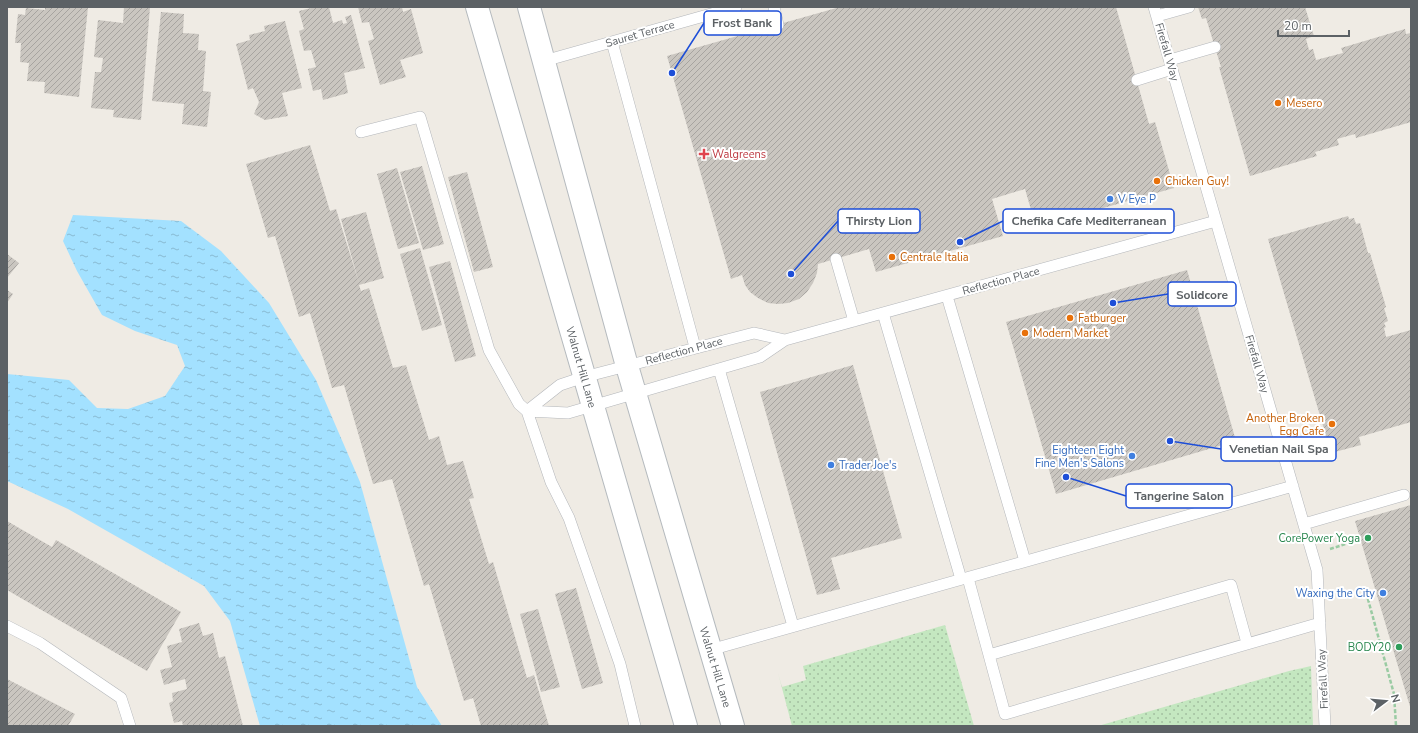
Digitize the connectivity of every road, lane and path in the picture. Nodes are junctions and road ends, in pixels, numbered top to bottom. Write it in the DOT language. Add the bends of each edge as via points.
graph roads {
  1 [pos="477,7"];
  2 [pos="529,7"];
  3 [pos="736,7"];
  4 [pos="774,7"];
  5 [pos="1189,7"];
  6 [pos="1155,12"];
  7 [pos="778,25"];
  8 [pos="612,42"];
  9 [pos="1214,47"];
  10 [pos="544,61"];
  11 [pos="1171,65"];
  12 [pos="1137,80"];
  13 [pos="361,132"];
  14 [pos="1216,221"];
  15 [pos="836,259"];
  16 [pos="947,296"];
  17 [pos="883,313"];
  18 [pos="854,321"];
  19 [pos="785,340"];
  20 [pos="695,347"];
  21 [pos="627,366"];
  22 [pos="719,369"];
  23 [pos="584,377"];
  24 [pos="635,393"];
  25 [pos="592,406"];
  26 [pos="527,411"];
  27 [pos="1317,434"];
  28 [pos="1298,440"];
  29 [pos="1293,486"];
  30 [pos="1404,495"];
  31 [pos="1304,524"];
  32 [pos="1350,543"];
  33 [pos="1330,548"];
  34 [pos="1025,561"];
  35 [pos="964,579"];
  36 [pos="1363,588"];
  37 [pos="1320,623"];
  38 [pos="7,626"];
  39 [pos="793,626"];
  40 [pos="1247,643"];
  41 [pos="710,650"];
  42 [pos="989,655"];
  43 [pos="130,726"];
  44 [pos="635,726"];
  45 [pos="686,726"];
  46 [pos="732,726"];
  47 [pos="1325,726"];
  48 [pos="1396,726"];
  1 -- 23 [label="main road, Walnut Hill Lane"];
  2 -- 10 [label="main road, Walnut Hill Lane"];
  3 -- 8 [label="lane, Sauret Terrace"];
  4 -- 7 [label="lane"];
  5 -- 6 [label="lane"];
  6 -- 11 [label="lane, Firefall Way"];
  8 -- 10 [label="lane, Sauret Terrace"];
  8 -- 20 [label="lane"];
  9 -- 11 [label="lane"];
  10 -- 21 [label="main road, Walnut Hill Lane"];
  11 -- 12 [label="lane"];
  11 -- 14 [label="lane, Firefall Way"];
  13 -- 26 [label="lane" via="420,117 489,350 519,404"];
  14 -- 16 [label="lane, Reflection Place"];
  14 -- 29 [label="lane, Firefall Way"];
  15 -- 18 [label="lane"];
  16 -- 17 [label="lane, Reflection Place"];
  16 -- 34 [label="lane"];
  17 -- 18 [label="lane, Reflection Place"];
  17 -- 35 [label="lane"];
  18 -- 19 [label="lane, Reflection Place"];
  19 -- 20 [label="lane, Reflection Place" via="754,333"];
  19 -- 22 [label="lane, Reflection Place" via="760,357"];
  20 -- 21 [label="lane, Reflection Place"];
  21 -- 23 [label="lane, Reflection Place"];
  21 -- 24 [label="main road, Walnut Hill Lane"];
  22 -- 24 [label="lane, Reflection Place"];
  22 -- 39 [label="lane"];
  23 -- 25 [label="main road, Walnut Hill Lane"];
  23 -- 26 [label="lane, Reflection Place" via="560,385"];
  24 -- 25 [label="lane, Reflection Place"];
  24 -- 41 [label="main road, Walnut Hill Lane"];
  25 -- 26 [label="lane, Reflection Place" via="568,413"];
  25 -- 45 [label="main road, Walnut Hill Lane"];
  26 -- 44 [label="lane" via="551,482 569,518 618,657"];
  27 -- 28 [label="path"];
  29 -- 31 [label="lane, Firefall Way"];
  29 -- 34 [label="lane"];
  30 -- 31 [label="lane"];
  31 -- 37 [label="lane, Firefall Way" via="1317,570"];
  32 -- 33 [label="path"];
  34 -- 35 [label="lane"];
  35 -- 39 [label="lane"];
  35 -- 42 [label="lane"];
  36 -- 48 [label="path" via="1394,694"];
  37 -- 40 [label="lane"];
  37 -- 47 [label="lane, Firefall Way"];
  38 -- 43 [label="lane" via="40,643 122,698"];
  39 -- 41 [label="lane"];
  40 -- 42 [label="lane" via="1231,586"];
  40 -- 42 [label="lane" via="1005,714"];
  41 -- 46 [label="main road, Walnut Hill Lane"];
}
